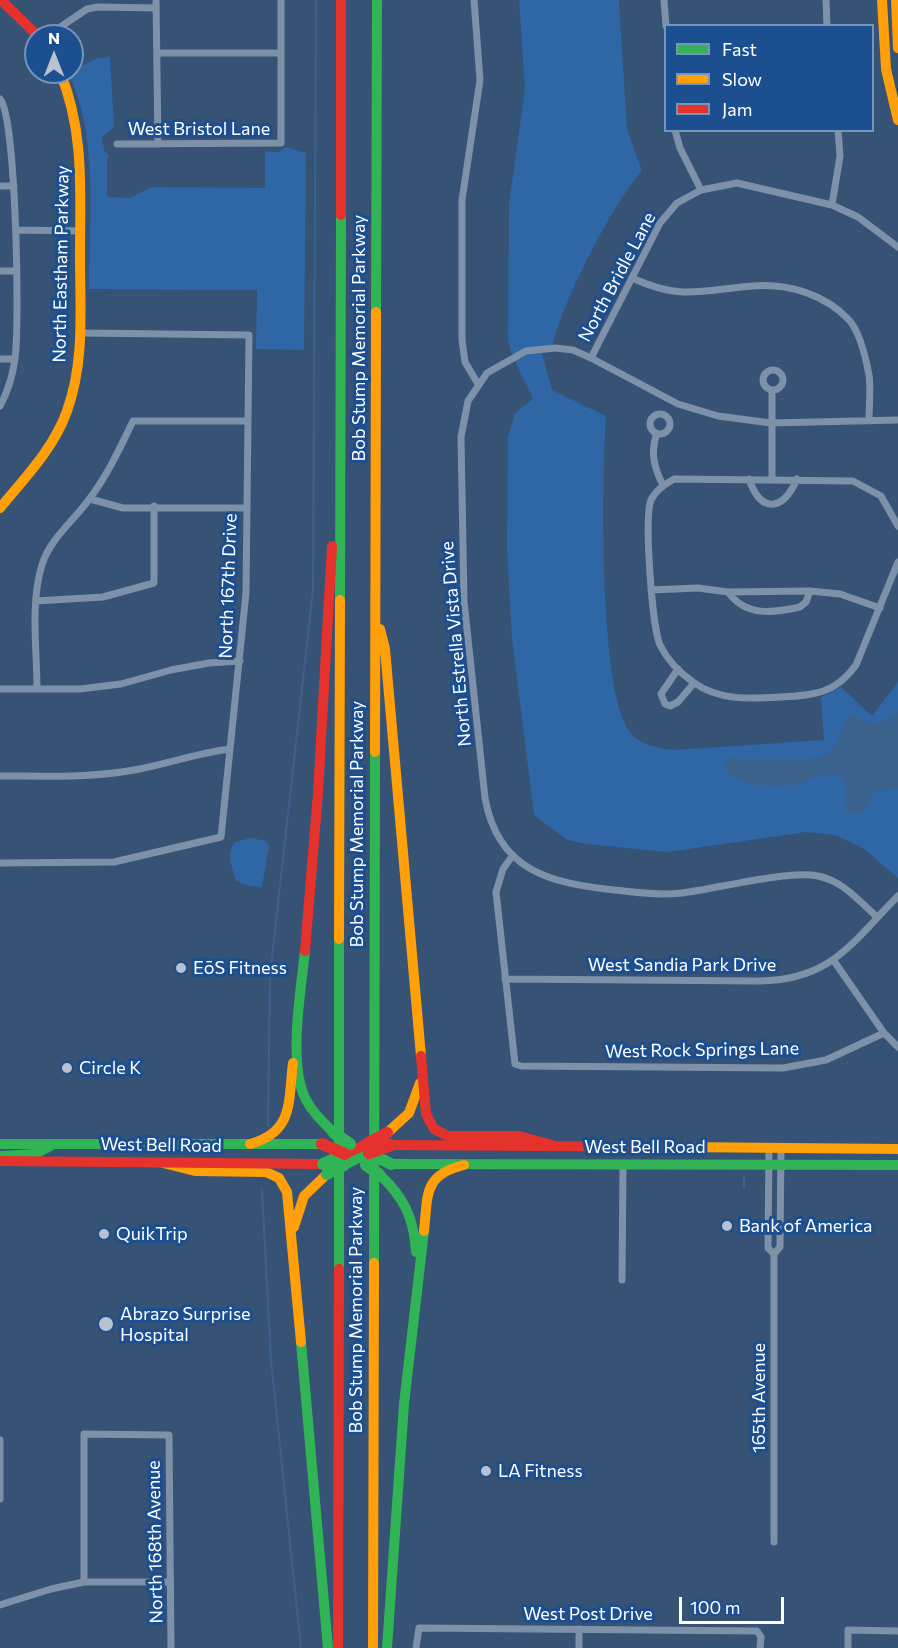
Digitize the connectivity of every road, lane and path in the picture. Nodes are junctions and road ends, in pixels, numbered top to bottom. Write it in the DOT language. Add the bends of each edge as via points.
graph roads {
  1 [pos="1,0"];
  2 [pos="281,0"];
  3 [pos="341,0"];
  4 [pos="377,0"];
  5 [pos="474,0"];
  6 [pos="664,0"];
  7 [pos="826,0"];
  8 [pos="882,0"];
  9 [pos="896,0"];
  10 [pos="156,4"];
  11 [pos="28,24"];
  12 [pos="65,24"];
  13 [pos="666,24"];
  14 [pos="827,24"];
  15 [pos="898,48"];
  16 [pos="157,53"];
  17 [pos="280,53"];
  18 [pos="65,84"];
  19 [pos="1,99"];
  20 [pos="898,120"];
  21 [pos="676,132"];
  22 [pos="838,132"];
  23 [pos="117,144"];
  24 [pos="158,144"];
  25 [pos="0,186"];
  26 [pos="14,186"];
  27 [pos="701,190"];
  28 [pos="831,205"];
  29 [pos="17,230"];
  30 [pos="80,231"];
  31 [pos="898,247"];
  32 [pos="0,271"];
  33 [pos="16,271"];
  34 [pos="632,278"];
  35 [pos="80,333"];
  36 [pos="591,358"];
  37 [pos="0,359"];
  38 [pos="15,359"];
  39 [pos="478,384"];
  40 [pos="772,390"];
  41 [pos="341,402"];
  42 [pos="0,406"];
  43 [pos="898,420"];
  44 [pos="247,421"];
  45 [pos="869,421"];
  46 [pos="771,423"];
  47 [pos="657,433"];
  48 [pos="749,479"];
  49 [pos="772,479"];
  50 [pos="797,479"];
  51 [pos="663,485"];
  52 [pos="90,499"];
  53 [pos="154,506"];
  54 [pos="0,508"];
  55 [pos="246,508"];
  56 [pos="898,525"];
  57 [pos="898,562"];
  58 [pos="651,590"];
  59 [pos="810,591"];
  60 [pos="728,592"];
  61 [pos="36,601"];
  62 [pos="375,608"];
  63 [pos="880,608"];
  64 [pos="240,661"];
  65 [pos="678,669"];
  66 [pos="694,683"];
  67 [pos="0,689"];
  68 [pos="37,689"];
  69 [pos="230,749"];
  70 [pos="0,776"];
  71 [pos="513,855"];
  72 [pos="0,863"];
  73 [pos="898,896"];
  74 [pos="877,917"];
  75 [pos="834,961"];
  76 [pos="506,979"];
  77 [pos="884,1033"];
  78 [pos="898,1047"];
  79 [pos="296,1053"];
  80 [pos="421,1076"];
  81 [pos="0,1144"];
  82 [pos="137,1144"];
  83 [pos="250,1144"];
  84 [pos="52,1145"];
  85 [pos="552,1145"];
  86 [pos="775,1148"];
  87 [pos="898,1149"];
  88 [pos="356,1154"];
  89 [pos="0,1156"];
  90 [pos="0,1161"];
  91 [pos="51,1161"];
  92 [pos="163,1163"];
  93 [pos="464,1165"];
  94 [pos="623,1165"];
  95 [pos="775,1165"];
  96 [pos="898,1166"];
  97 [pos="293,1240"];
  98 [pos="774,1254"];
  99 [pos="417,1277"];
  100 [pos="622,1280"];
  101 [pos="0,1440"];
  102 [pos="0,1499"];
  103 [pos="774,1542"];
  104 [pos="84,1582"];
  105 [pos="170,1582"];
  106 [pos="0,1605"];
  107 [pos="579,1629"];
  108 [pos="898,1631"];
  109 [pos="171,1648"];
  110 [pos="328,1648"];
  111 [pos="338,1648"];
  112 [pos="373,1648"];
  113 [pos="387,1648"];
  114 [pos="417,1648"];
  115 [pos="579,1648"];
  116 [pos="760,1648"];
  117 [pos="848,1648"];
  1 -- 11 [label="main road"];
  2 -- 17 [label="street"];
  3 -- 41 [label="main road, Bob Stump Memorial Parkway"];
  4 -- 62 [label="main road, Bob Stump Memorial Parkway"];
  5 -- 39 [label="street" via="480,80 462,200 462,340 465,362"];
  6 -- 13 [label="street"];
  7 -- 14 [label="street"];
  8 -- 20 [label="main road" via="886,69"];
  9 -- 15 [label="main road"];
  10 -- 12 [label="street" via="87,9"];
  10 -- 16 [label="street"];
  16 -- 17 [label="street"];
  16 -- 24 [label="street"];
  17 -- 24 [label="street, West Bristol Lane" via="281,143"];
  18 -- 30 [label="main road, North Eastham Parkway" via="79,144"];
  19 -- 26 [label="street"];
  21 -- 27 [label="street"];
  22 -- 28 [label="street" via="838,177"];
  23 -- 24 [label="street, West Bristol Lane"];
  25 -- 26 [label="street"];
  26 -- 29 [label="street"];
  27 -- 28 [label="street, North Bridle Lane" via="736,183"];
  27 -- 34 [label="street, North Bridle Lane" via="677,203 660,223"];
  28 -- 31 [label="street, North Bridle Lane" via="858,217"];
  29 -- 30 [label="street"];
  29 -- 33 [label="street"];
  30 -- 35 [label="main road, North Eastham Parkway"];
  32 -- 33 [label="street"];
  33 -- 38 [label="street"];
  34 -- 36 [label="street, North Bridle Lane"];
  34 -- 45 [label="street" via="659,290 681,294 755,285 790,287 819,297 850,320 861,344 869,376"];
  35 -- 44 [label="street, North 167th Drive" via="249,335"];
  35 -- 54 [label="main road, North Eastham Parkway" via="74,389 60,427"];
  36 -- 39 [label="street" via="555,348 526,351 499,364"];
  36 -- 46 [label="street" via="678,404 718,416"];
  37 -- 38 [label="street"];
  38 -- 42 [label="street" via="8,391"];
  39 -- 71 [label="street, North Estrella Vista Drive" via="468,401 461,437 464,602 488,814"];
  40 -- 46 [label="street"];
  41 -- 79 [label="main road" via="333,451 331,588"];
  41 -- 111 [label="main road, Bob Stump Memorial Parkway"];
  43 -- 45 [label="street"];
  44 -- 52 [label="street" via="134,421"];
  44 -- 55 [label="street, North 167th Drive"];
  45 -- 46 [label="street"];
  46 -- 49 [label="street"];
  47 -- 51 [label="street" via="653,454 655,470"];
  48 -- 49 [label="street"];
  48 -- 50 [label="street" via="759,501 767,504 787,499"];
  48 -- 51 [label="street" via="674,479"];
  49 -- 50 [label="street"];
  50 -- 56 [label="street" via="837,479 869,487 888,505"];
  51 -- 58 [label="street" via="649,507"];
  52 -- 53 [label="street" via="123,508"];
  52 -- 61 [label="street" via="53,542 42,564"];
  53 -- 55 [label="street"];
  53 -- 61 [label="street" via="154,583 104,597"];
  55 -- 64 [label="street, North 167th Drive" via="246,593"];
  57 -- 63 [label="street"];
  58 -- 60 [label="street" via="698,588"];
  58 -- 65 [label="street" via="656,635"];
  59 -- 60 [label="street"];
  59 -- 60 [label="street" via="800,607 753,611 742,607"];
  59 -- 63 [label="street" via="840,594"];
  61 -- 68 [label="street"];
  62 -- 80 [label="main road" via="385,649"];
  62 -- 112 [label="main road, Bob Stump Memorial Parkway"];
  63 -- 66 [label="street" via="856,665 845,679 823,692 748,699 727,697"];
  64 -- 68 [label="street" via="171,670 121,684"];
  64 -- 69 [label="street, North 167th Drive"];
  65 -- 66 [label="street"];
  65 -- 66 [label="street" via="661,693 665,704 678,702"];
  67 -- 68 [label="street"];
  69 -- 70 [label="street" via="99,775"];
  69 -- 72 [label="street, North 167th Drive" via="221,837 114,862"];
  71 -- 74 [label="street, North Estrella Vista Drive" via="539,874 564,884 651,894 815,875 843,886"];
  71 -- 76 [label="street" via="503,869 496,892"];
  73 -- 74 [label="street, West Sandia Park Drive"];
  74 -- 75 [label="street, West Sandia Park Drive"];
  75 -- 76 [label="street, West Sandia Park Drive" via="814,973 778,981"];
  75 -- 77 [label="street"];
  76 -- 77 [label="street, West Rock Springs Lane" via="515,1064 521,1066 783,1068 826,1060"];
  77 -- 78 [label="street"];
  79 -- 83 [label="main road" via="285,1122 276,1134"];
  79 -- 88 [label="main road, bridge" via="304,1096 322,1122"];
  80 -- 85 [label="main road" via="426,1114 440,1133 519,1136"];
  80 -- 88 [label="main road, bridge" via="413,1106 391,1130"];
  81 -- 84 [label="main road, West Bell Road"];
  82 -- 83 [label="main road, West Bell Road"];
  82 -- 84 [label="main road, West Bell Road"];
  82 -- 91 [label="main road" via="115,1152 64,1152"];
  83 -- 88 [label="main road, West Bell Road, bridge" via="322,1144"];
  84 -- 89 [label="main road" via="42,1153"];
  85 -- 86 [label="main road, West Bell Road"];
  85 -- 88 [label="main road, West Bell Road, bridge" via="391,1145"];
  86 -- 87 [label="main road, West Bell Road"];
  86 -- 95 [label="street, 165th Avenue"];
  86 -- 95 [label="street, 165th Avenue"];
  88 -- 92 [label="main road, West Bell Road, bridge" via="322,1164"];
  88 -- 93 [label="main road, West Bell Road, bridge" via="391,1164"];
  88 -- 97 [label="main road, bridge" via="304,1196"];
  88 -- 99 [label="main road, bridge" via="405,1201 415,1226"];
  90 -- 91 [label="main road, West Bell Road"];
  91 -- 92 [label="main road, West Bell Road"];
  92 -- 97 [label="main road" via="195,1171 274,1175 287,1192"];
  93 -- 94 [label="main road, West Bell Road"];
  93 -- 99 [label="main road" via="438,1174 429,1186"];
  94 -- 95 [label="main road, West Bell Road"];
  94 -- 100 [label="street"];
  95 -- 96 [label="main road, West Bell Road"];
  95 -- 98 [label="street, 165th Avenue" via="780,1246"];
  95 -- 98 [label="street, 165th Avenue" via="768,1248"];
  97 -- 110 [label="main road"];
  98 -- 103 [label="street, 165th Avenue"];
  99 -- 113 [label="main road"];
  101 -- 102 [label="street"];
  104 -- 105 [label="street"];
  104 -- 105 [label="street, North 168th Avenue" via="84,1434 169,1435"];
  104 -- 106 [label="street"];
  105 -- 109 [label="street, North 168th Avenue"];
  107 -- 114 [label="street, West Post Drive" via="419,1628"];
  107 -- 115 [label="street"];
  107 -- 116 [label="street, West Post Drive" via="757,1631"];
  108 -- 117 [label="street" via="848,1630"];
}
